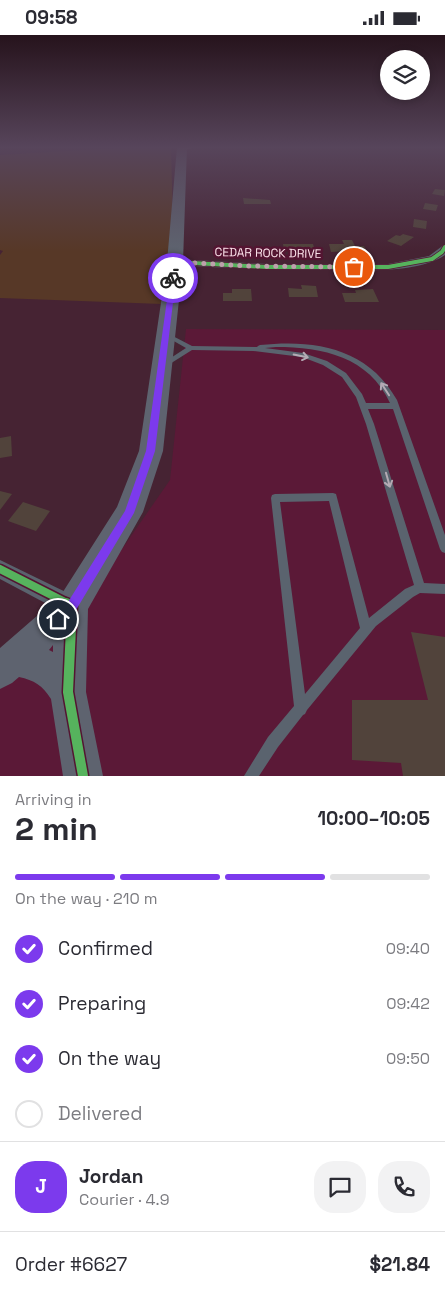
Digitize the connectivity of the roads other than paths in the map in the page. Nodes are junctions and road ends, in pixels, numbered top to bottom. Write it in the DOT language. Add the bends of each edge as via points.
graph roads {
  1 [pos="180,182"];
  2 [pos="445,247"];
  3 [pos="432,259"];
  4 [pos="175,262"];
  5 [pos="445,266"];
  6 [pos="166,334"];
  7 [pos="191,348"];
  8 [pos="253,349"];
  9 [pos="161,368"];
  10 [pos="364,406"];
  11 [pos="394,406"];
  12 [pos="445,549"];
  13 [pos="0,569"];
  14 [pos="420,588"];
  15 [pos="445,589"];
  16 [pos="72,606"];
  17 [pos="366,629"];
  18 [pos="7,665"];
  19 [pos="68,692"];
  20 [pos="300,710"];
  21 [pos="84,776"];
  22 [pos="251,776"];
  1 -- 4 [label="main road"];
  2 -- 3 [label="street"];
  3 -- 4 [label="street, CEDAR ROCK DRIVE" via="388,267 258,267"];
  3 -- 5 [label="street"];
  4 -- 6 [label="main road"];
  6 -- 7 [label="lane"];
  6 -- 9 [label="main road"];
  7 -- 8 [label="lane"];
  7 -- 9 [label="lane"];
  8 -- 10 [label="lane, one-way" via="303,355 325,363 344,375"];
  11 -- 8 [label="lane, one-way" via="385,387 365,367 340,353 309,346 274,345"];
  9 -- 16 [label="main road" via="151,451 129,513"];
  10 -- 11 [label="lane"];
  10 -- 14 [label="lane, one-way"];
  11 -- 12 [label="lane"];
  13 -- 16 [label="street"];
  14 -- 15 [label="lane"];
  14 -- 17 [label="lane"];
  16 -- 18 [label="main road"];
  16 -- 19 [label="main road"];
  17 -- 20 [label="lane"];
  17 -- 20 [label="lane" via="332,497 275,498"];
  18 -- 19 [label="main road" via="39,663 58,678"];
  19 -- 21 [label="main road"];
  20 -- 22 [label="lane"];
}
